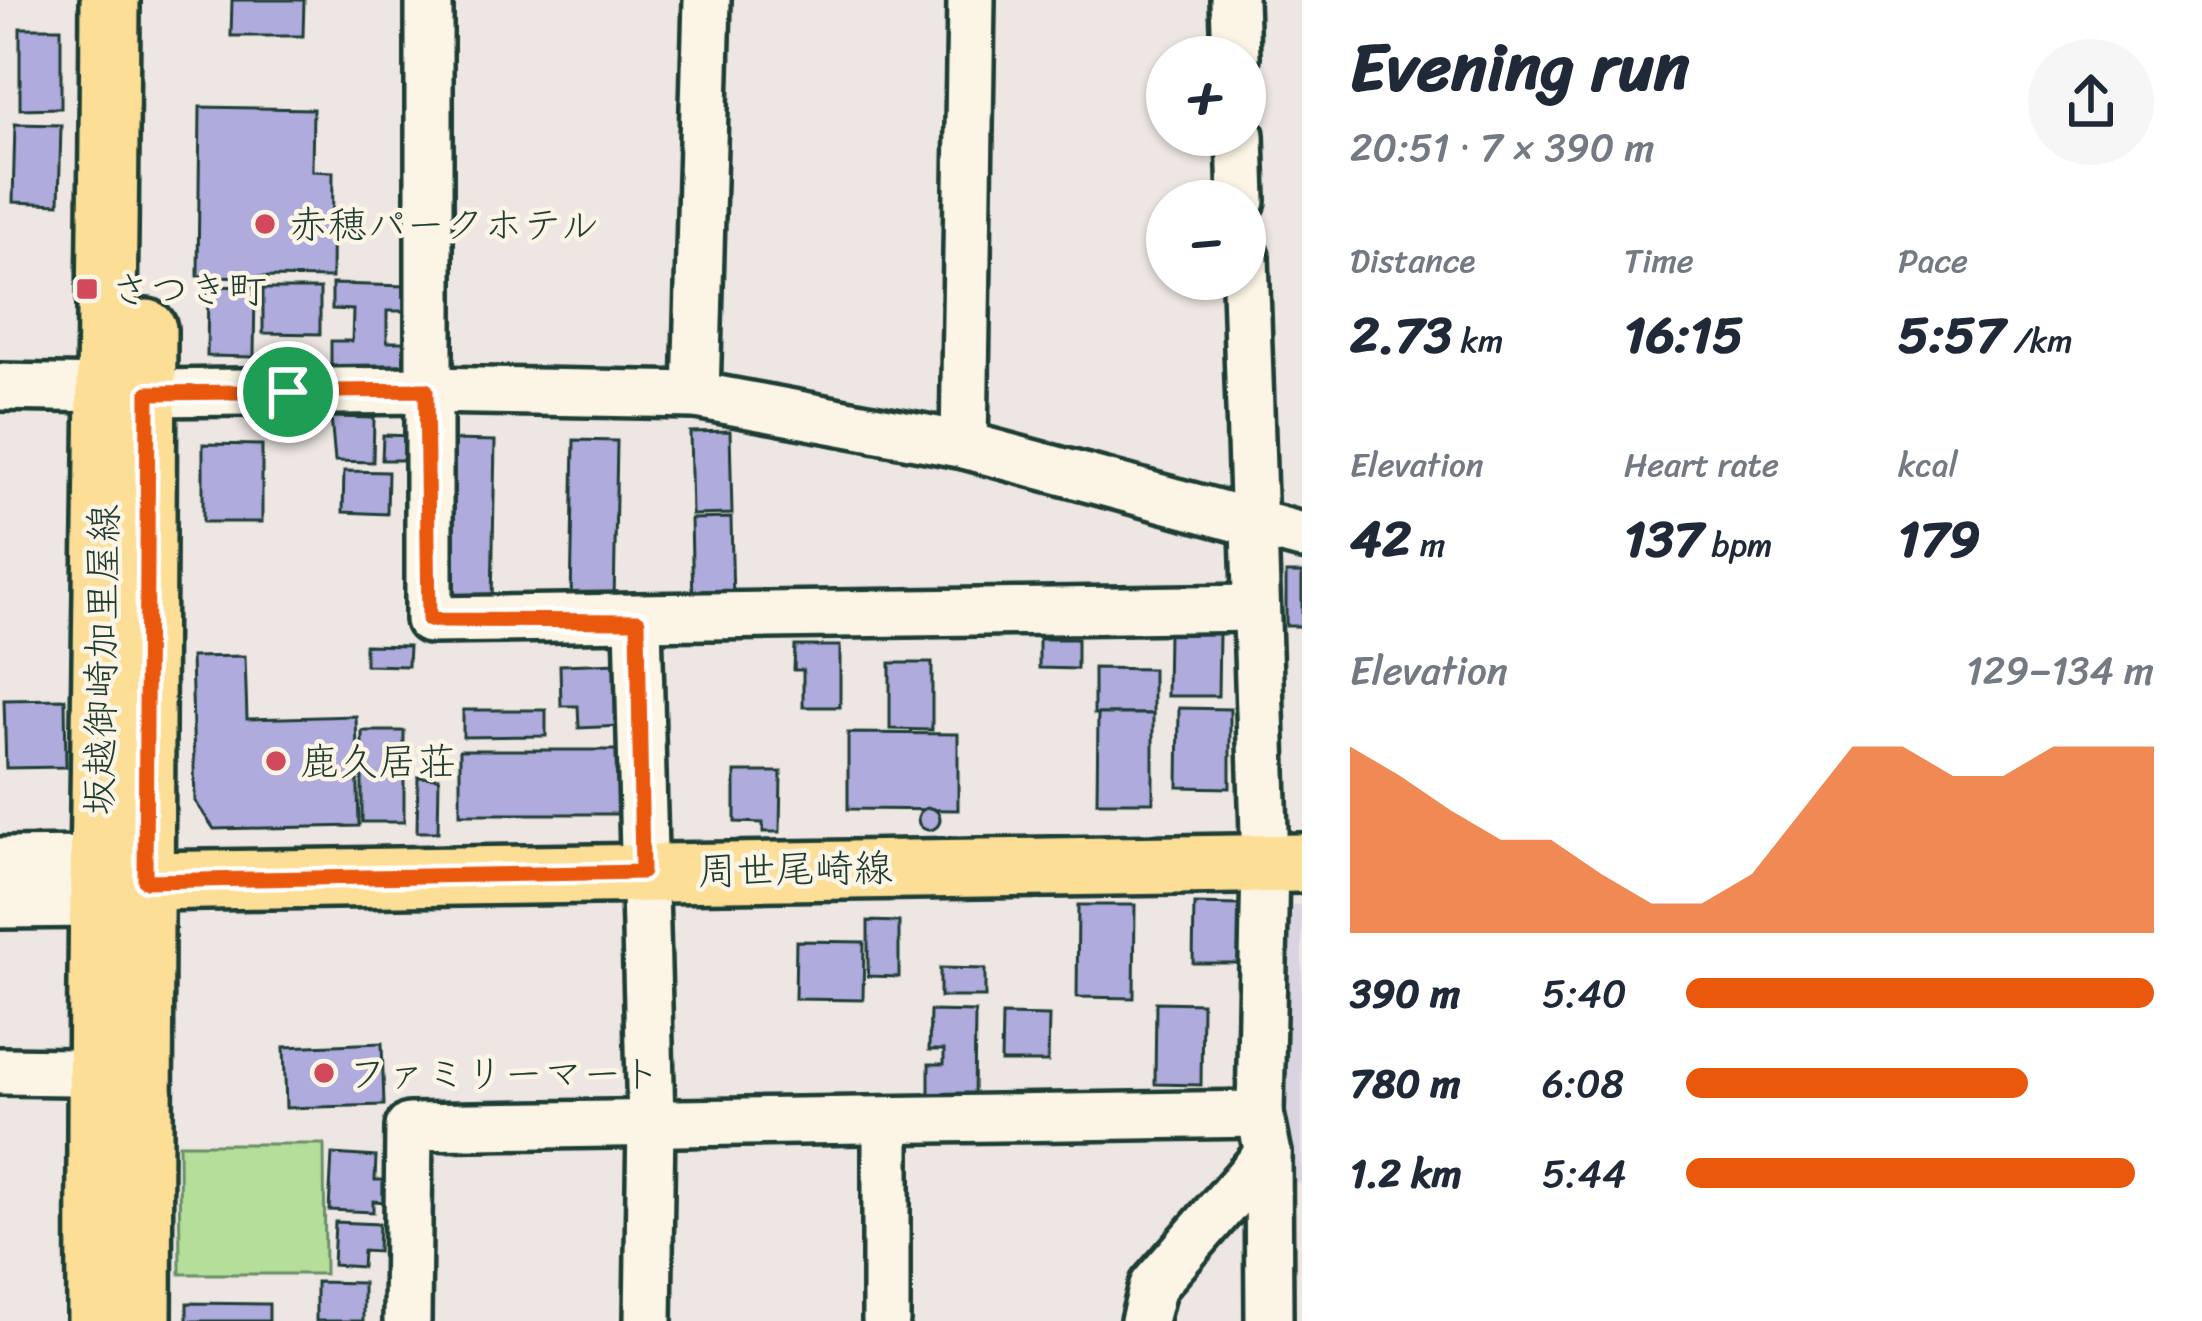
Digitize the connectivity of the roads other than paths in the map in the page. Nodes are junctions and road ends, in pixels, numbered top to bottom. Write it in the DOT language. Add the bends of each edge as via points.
graph roads {
  1 [pos="110,0"];
  2 [pos="142,0"];
  3 [pos="429,0"];
  4 [pos="707,0"];
  5 [pos="971,0"];
  6 [pos="1234,0"];
  7 [pos="1235,36"];
  8 [pos="1247,300"];
  9 [pos="0,388"];
  10 [pos="426,390"];
  11 [pos="128,391"];
  12 [pos="696,395"];
  13 [pos="964,445"];
  14 [pos="1257,527"];
  15 [pos="1302,536"];
  16 [pos="1256,608"];
  17 [pos="638,621"];
  18 [pos="0,861"];
  19 [pos="1283,863"];
  20 [pos="642,872"];
  21 [pos="112,882"];
  22 [pos="0,905"];
  23 [pos="0,1071"];
  24 [pos="74,1072"];
  25 [pos="651,1122"];
  26 [pos="886,1122"];
  27 [pos="1264,1134"];
  28 [pos="97,1321"];
  29 [pos="142,1321"];
  30 [pos="406,1321"];
  31 [pos="648,1321"];
  32 [pos="886,1321"];
  33 [pos="1144,1321"];
  34 [pos="1269,1321"];
  1 -- 11 [label="main road, 坂越御崎加里屋線"];
  2 -- 11 [label="main road, 坂越御崎加里屋線"];
  3 -- 10 [label="street"];
  4 -- 12 [label="street"];
  5 -- 13 [label="street"];
  6 -- 7 [label="street"];
  8 -- 14 [label="street"];
  9 -- 11 [label="street"];
  10 -- 11 [label="street"];
  10 -- 12 [label="street"];
  10 -- 17 [label="street" via="429,620"];
  11 -- 21 [label="main road, 坂越御崎加里屋線"];
  12 -- 13 [label="street"];
  13 -- 14 [label="street"];
  14 -- 15 [label="street"];
  14 -- 16 [label="street"];
  16 -- 17 [label="street"];
  16 -- 19 [label="street"];
  17 -- 20 [label="street"];
  18 -- 21 [label="street"];
  19 -- 20 [label="main road, 周世尾崎線"];
  19 -- 27 [label="street"];
  20 -- 21 [label="main road, 周世尾崎線"];
  20 -- 25 [label="street"];
  21 -- 22 [label="street"];
  21 -- 28 [label="main road, 坂越御崎加里屋線"];
  21 -- 29 [label="main road, 坂越御崎加里屋線"];
  23 -- 24 [label="street"];
  25 -- 26 [label="street"];
  25 -- 30 [label="street" via="409,1127"];
  25 -- 31 [label="street"];
  26 -- 27 [label="street"];
  26 -- 32 [label="street"];
  27 -- 33 [label="street" via="1153,1286"];
  27 -- 34 [label="street"];
}
